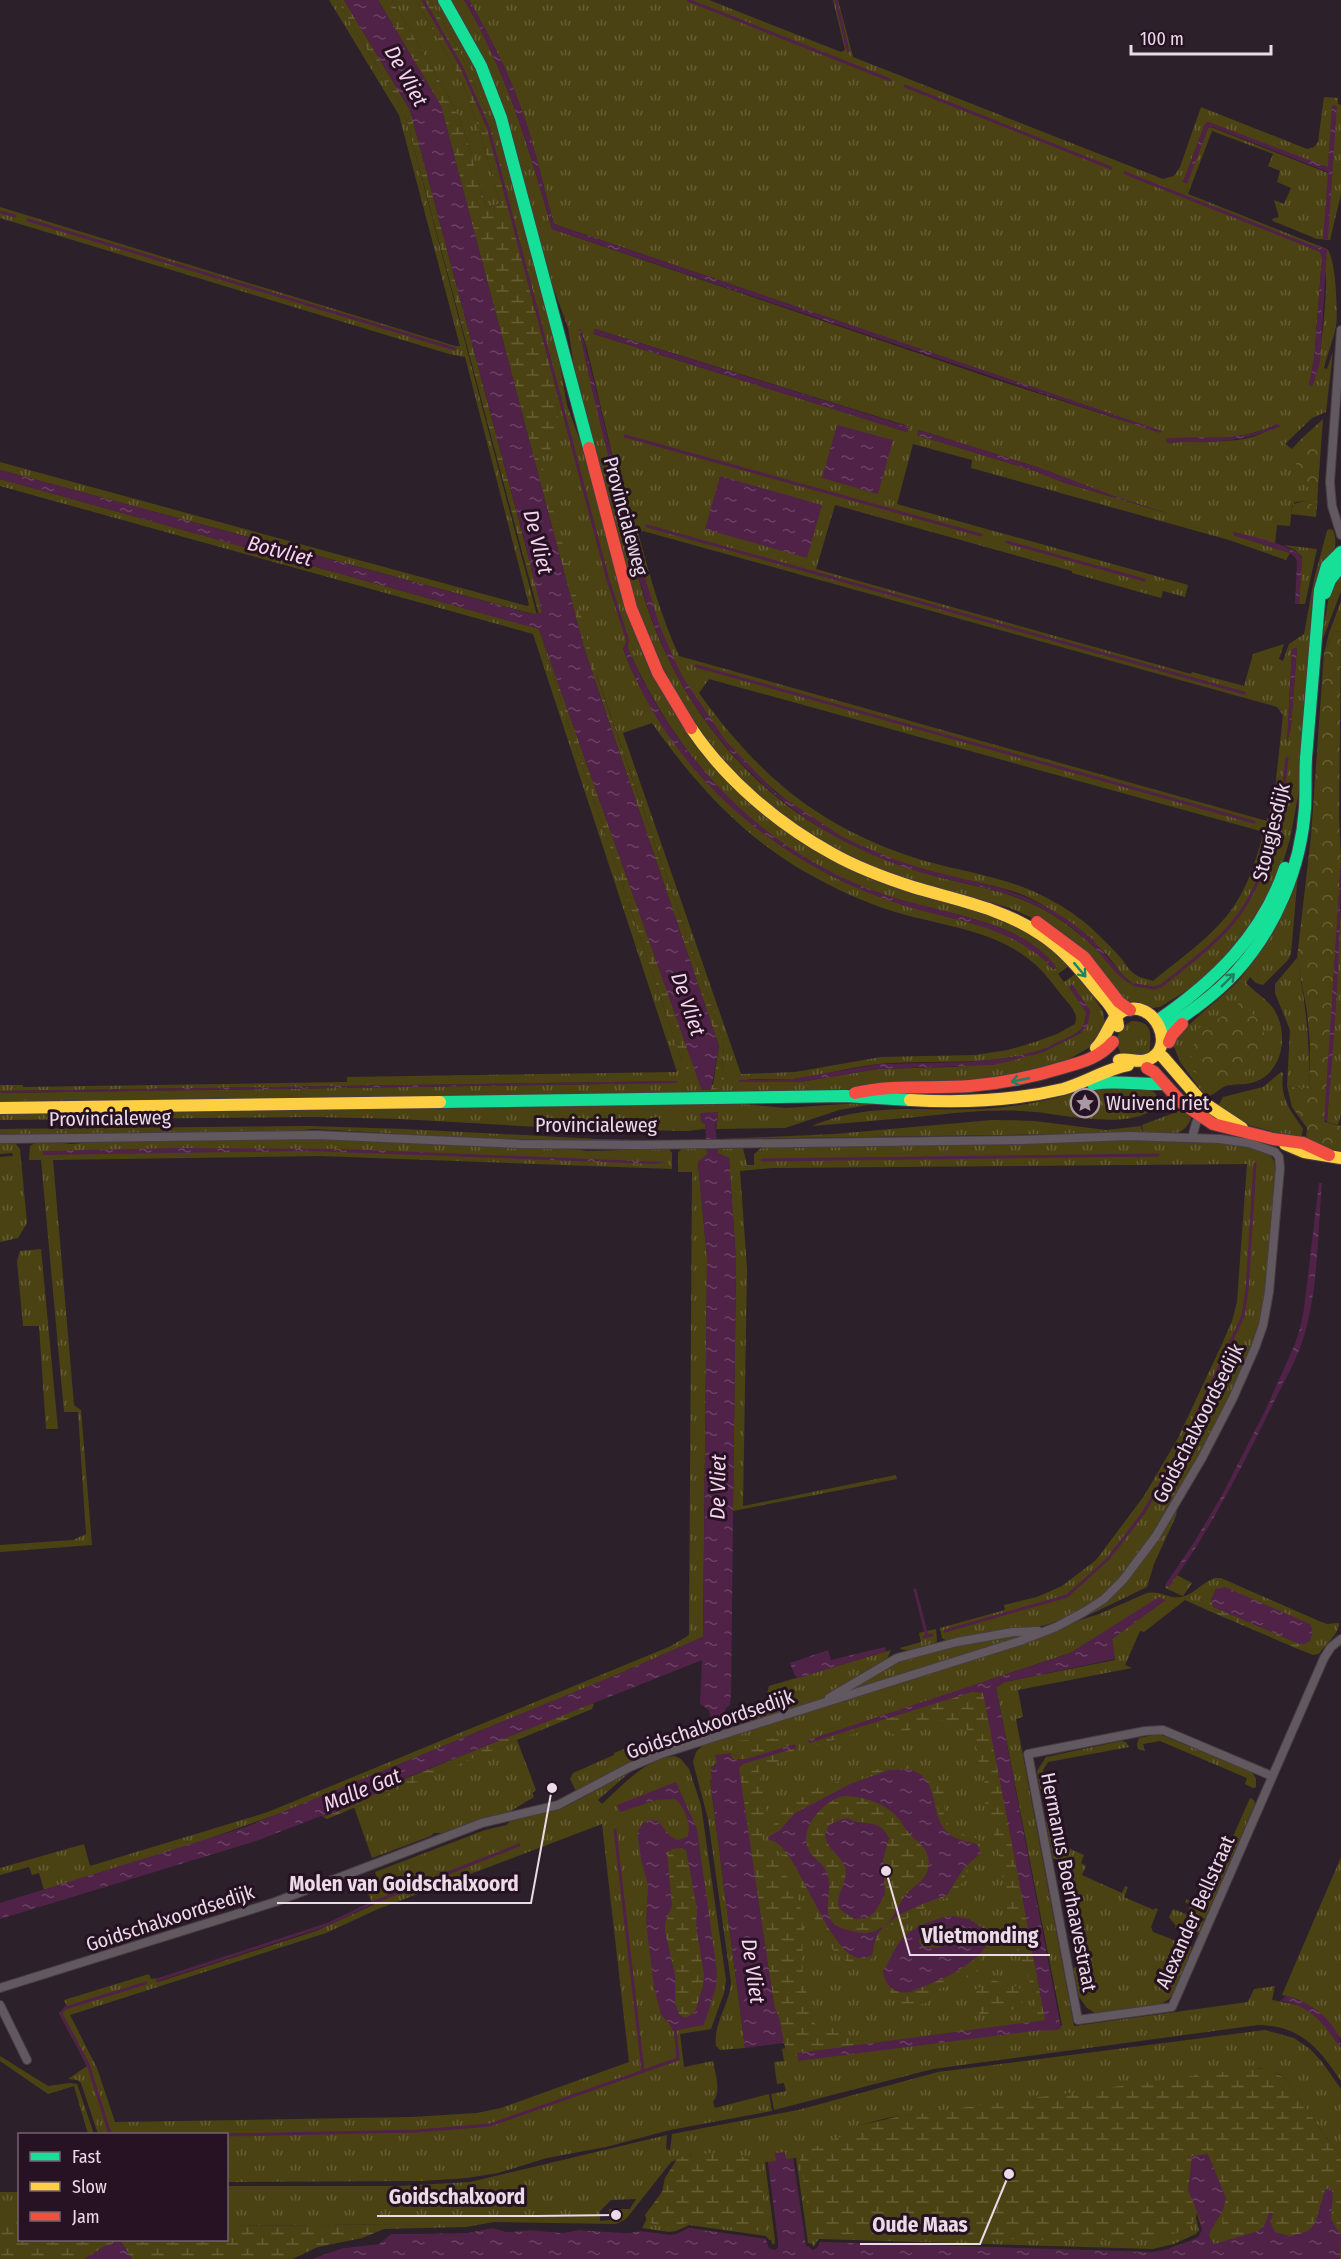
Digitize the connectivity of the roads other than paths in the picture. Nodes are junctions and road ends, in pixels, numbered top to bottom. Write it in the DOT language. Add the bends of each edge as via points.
graph roads {
  1 [pos="444,0"];
  2 [pos="1341,330"];
  3 [pos="1341,535"];
  4 [pos="1341,552"];
  5 [pos="1341,566"];
  6 [pos="1316,648"];
  7 [pos="956,898"];
  8 [pos="1183,1009"];
  9 [pos="1131,1010"];
  10 [pos="1152,1019"];
  11 [pos="1113,1028"];
  12 [pos="1162,1050"];
  13 [pos="1124,1063"];
  14 [pos="1147,1068"];
  15 [pos="1077,1084"];
  16 [pos="1164,1084"];
  17 [pos="845,1096"];
  18 [pos="0,1107"];
  19 [pos="1203,1111"];
  20 [pos="0,1138"];
  21 [pos="1192,1138"];
  22 [pos="1335,1156"];
  23 [pos="1045,1631"];
  24 [pos="1341,1639"];
  25 [pos="821,1704"];
  26 [pos="1272,1776"];
  27 [pos="0,1988"];
  28 [pos="0,2005"];
  29 [pos="1078,2020"];
  30 [pos="27,2060"];
  1 -- 7 [label="main road, Provincialeweg" via="481,66 501,118 631,608 671,698 701,744 732,779 793,830 857,866"];
  2 -- 3 [label="street" via="1330,482"];
  4 -- 6 [label="main road, Stougjesdijk" via="1322,579"];
  5 -- 6 [label="main road, Stougjesdijk" via="1325,594"];
  6 -- 8 [label="main road, Stougjesdijk" via="1305,776 1284,873 1265,916 1234,958"];
  7 -- 9 [label="main road, Provincialeweg" via="1004,908 1048,929 1086,958"];
  7 -- 11 [label="main road, Provincialeweg, one-way" via="1010,917 1063,950 1105,998"];
  8 -- 10 [label="main road, Stougjesdijk"];
  8 -- 12 [label="main road, Stougjesdijk" via="1180,1027"];
  9 -- 10 [label="main road" via="1143,1011"];
  9 -- 11 [label="main road"];
  10 -- 11 [label="main road" via="1132,1017"];
  10 -- 12 [label="main road"];
  10 -- 12 [label="main road"];
  11 -- 13 [label="main road" via="1114,1050"];
  11 -- 17 [label="main road, Provincialeweg, one-way" via="1109,1048 1042,1076 969,1086 875,1088"];
  12 -- 13 [label="main road" via="1143,1060 1128,1058"];
  12 -- 14 [label="main road"];
  12 -- 19 [label="main road"];
  13 -- 14 [label="main road"];
  13 -- 15 [label="main road, Provincialeweg"];
  14 -- 16 [label="main road"];
  15 -- 16 [label="main road"];
  15 -- 17 [label="main road, Provincialeweg" via="993,1100"];
  16 -- 19 [label="main road" via="1182,1103"];
  17 -- 18 [label="main road, Provincialeweg"];
  19 -- 21 [label="street"];
  19 -- 22 [label="main road" via="1246,1131 1303,1143"];
  20 -- 21 [label="street, Provincialeweg" via="317,1135 551,1145"];
  21 -- 23 [label="street, Goidschalxoordsedijk" via="1249,1143 1272,1150 1279,1157 1269,1292 1260,1335 1210,1443 1146,1551 1104,1599"];
  23 -- 25 [label="street, Goidschalxoordsedijk"];
  23 -- 25 [label="street, Goidschalxoordsedijk" via="1013,1632 950,1643 899,1657"];
  24 -- 26 [label="street" via="1324,1658"];
  25 -- 27 [label="street, Goidschalxoordsedijk" via="661,1754 558,1805 489,1820 269,1904"];
  26 -- 29 [label="street, Alexander Bellstraat" via="1172,2007"];
  26 -- 29 [label="street, Hermanus Boerhaavestraat" via="1163,1730 1028,1754"];
  28 -- 30 [label="street"];
}
